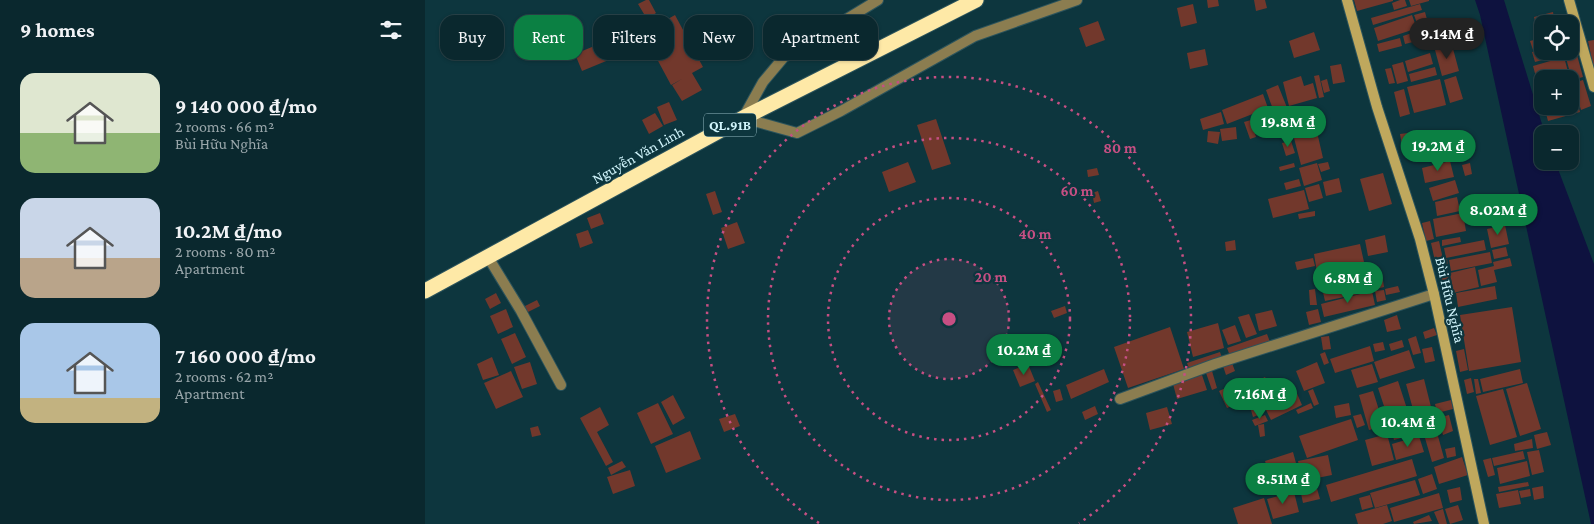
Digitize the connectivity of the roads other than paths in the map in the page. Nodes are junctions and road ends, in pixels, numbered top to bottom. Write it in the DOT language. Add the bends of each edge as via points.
graph roads {
  1 [pos="878,0"];
  2 [pos="976,0"];
  3 [pos="1077,0"];
  4 [pos="1347,0"];
  5 [pos="1569,0"];
  6 [pos="1594,87"];
  7 [pos="743,118"];
  8 [pos="488,257"];
  9 [pos="425,291"];
  10 [pos="1434,294"];
  11 [pos="561,385"];
  12 [pos="1120,399"];
  13 [pos="1484,524"];
  1 -- 7 [label="street" via="785,58 763,82"];
  2 -- 7 [label="highway, Nguyễn Văn Linh / QL.91B"];
  3 -- 7 [label="street" via="975,36 797,133"];
  4 -- 10 [label="main road, Bùi Hữu Nghĩa"];
  5 -- 6 [label="main road"];
  7 -- 8 [label="highway, Nguyễn Văn Linh / QL.91B"];
  8 -- 9 [label="highway, Nguyễn Văn Linh / QL.91B"];
  8 -- 11 [label="street"];
  10 -- 12 [label="street" via="1215,364"];
  10 -- 13 [label="main road, Bùi Hữu Nghĩa"];
}
